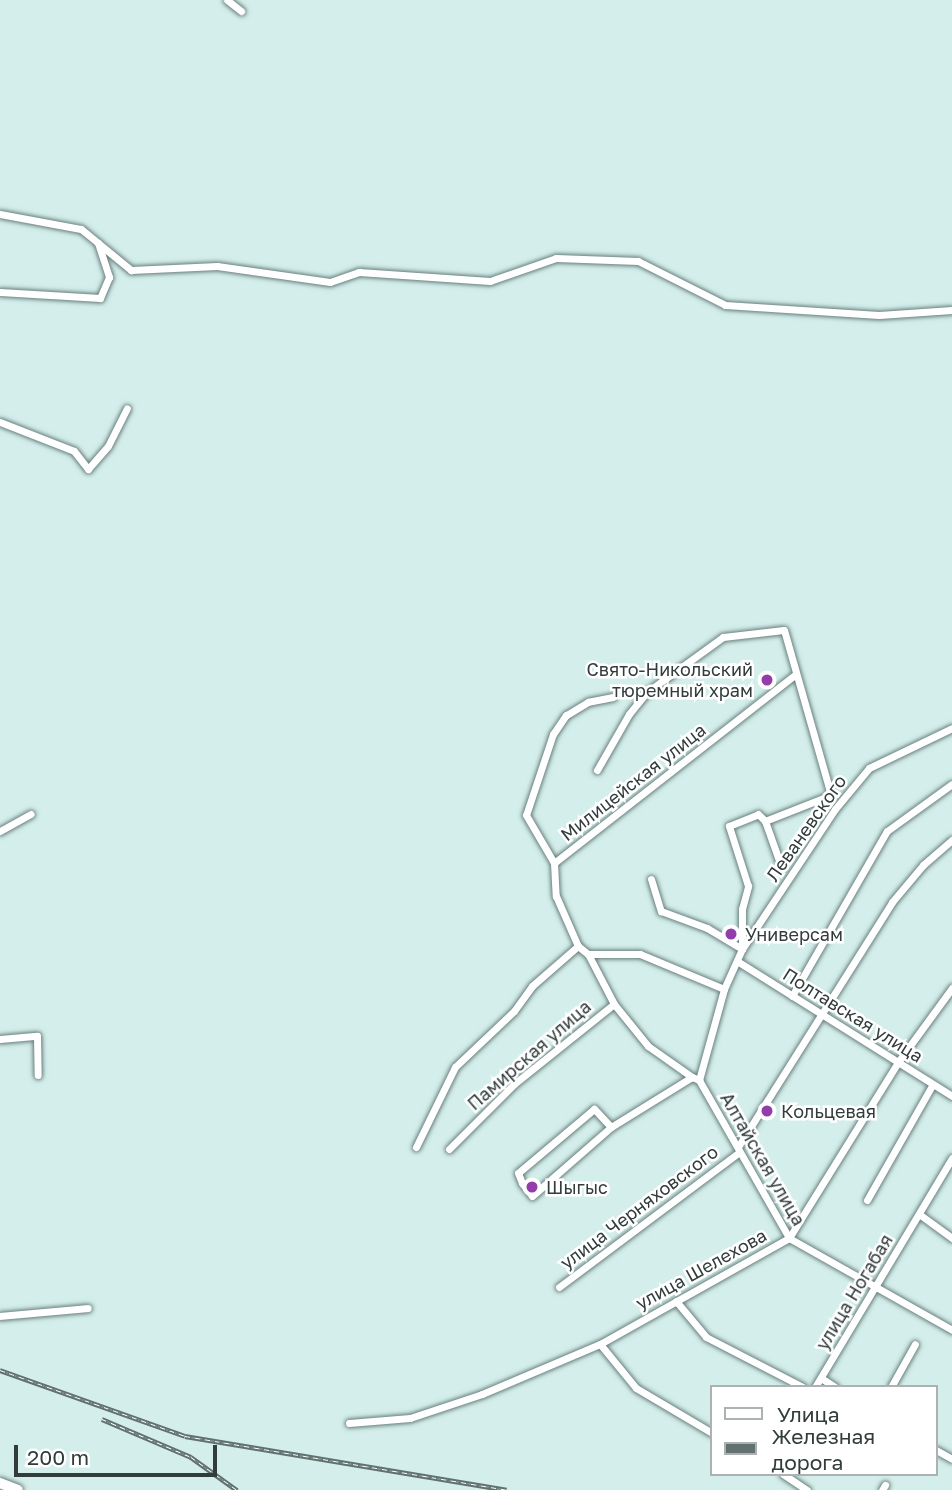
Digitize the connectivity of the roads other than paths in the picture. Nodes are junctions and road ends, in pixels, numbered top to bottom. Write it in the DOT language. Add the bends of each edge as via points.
graph roads {
  1 [pos="227,0"];
  2 [pos="241,10"];
  3 [pos="0,214"];
  4 [pos="97,243"];
  5 [pos="0,292"];
  6 [pos="952,310"];
  7 [pos="127,408"];
  8 [pos="0,422"];
  9 [pos="784,630"];
  10 [pos="796,674"];
  11 [pos="613,697"];
  12 [pos="952,728"];
  13 [pos="597,769"];
  14 [pos="952,784"];
  15 [pos="31,814"];
  16 [pos="765,821"];
  17 [pos="0,831"];
  18 [pos="952,839"];
  19 [pos="554,863"];
  20 [pos="781,866"];
  21 [pos="651,879"];
  22 [pos="579,946"];
  23 [pos="742,949"];
  24 [pos="588,954"];
  25 [pos="737,961"];
  26 [pos="952,988"];
  27 [pos="723,989"];
  28 [pos="792,996"];
  29 [pos="614,1003"];
  30 [pos="821,1015"];
  31 [pos="0,1040"];
  32 [pos="898,1062"];
  33 [pos="38,1075"];
  34 [pos="696,1079"];
  35 [pos="933,1084"];
  36 [pos="952,1096"];
  37 [pos="611,1127"];
  38 [pos="416,1147"];
  39 [pos="449,1149"];
  40 [pos="738,1150"];
  41 [pos="952,1158"];
  42 [pos="867,1200"];
  43 [pos="919,1213"];
  44 [pos="789,1238"];
  45 [pos="952,1238"];
  46 [pos="559,1287"];
  47 [pos="876,1287"];
  48 [pos="676,1301"];
  49 [pos="88,1308"];
  50 [pos="1,1316"];
  51 [pos="952,1330"];
  52 [pos="600,1344"];
  53 [pos="915,1344"];
  54 [pos="821,1378"];
  55 [pos="799,1385"];
  56 [pos="816,1385"];
  57 [pos="832,1385"];
  58 [pos="892,1385"];
  59 [pos="349,1423"];
  60 [pos="710,1432"];
  61 [pos="786,1476"];
  62 [pos="0,1483"];
  63 [pos="17,1490"];
  64 [pos="807,1490"];
  1 -- 2 [label="street"];
  3 -- 4 [label="street" via="81,229"];
  4 -- 5 [label="street" via="109,277 100,298"];
  4 -- 6 [label="street" via="131,270 217,266 330,282 359,272 490,281 556,258 638,261 725,305 879,315"];
  7 -- 8 [label="street" via="108,446 88,470 74,451"];
  9 -- 10 [label="street, Леваневского"];
  9 -- 13 [label="street, Милицейская улица" via="723,637 658,684 629,714"];
  10 -- 16 [label="street, Леваневского" via="831,795"];
  10 -- 19 [label="street, Милицейская улица"];
  11 -- 19 [label="street, Милицейская улица" via="577,708 553,734 526,815"];
  12 -- 23 [label="street, Леваневского" via="869,768 835,809"];
  14 -- 28 [label="street" via="887,831"];
  15 -- 17 [label="street"];
  16 -- 20 [label="street, Леваневского"];
  16 -- 23 [label="street, Леваневского" via="758,814 729,825 748,886 742,909"];
  18 -- 30 [label="street, улица Черняховского" via="923,864 892,902"];
  19 -- 22 [label="street, Милицейская улица" via="556,896"];
  21 -- 23 [label="street" via="661,911 707,928"];
  22 -- 24 [label="street"];
  22 -- 38 [label="street, Памирская улица" via="532,986 504,1021 455,1067"];
  23 -- 25 [label="street, Леваневского"];
  24 -- 27 [label="street" via="640,954"];
  24 -- 29 [label="street"];
  25 -- 27 [label="street, Леваневского"];
  25 -- 28 [label="street, Полтавская улица"];
  26 -- 32 [label="street, улица Шелехова"];
  27 -- 34 [label="street, Леваневского"];
  28 -- 30 [label="street, Полтавская улица"];
  29 -- 34 [label="street, Памирская улица" via="648,1046"];
  29 -- 39 [label="street, Памирская улица" via="514,1084"];
  30 -- 32 [label="street, Полтавская улица"];
  30 -- 40 [label="street, улица Черняховского"];
  31 -- 33 [label="street" via="37,1036"];
  32 -- 35 [label="street, Полтавская улица"];
  32 -- 44 [label="street, улица Шелехова"];
  34 -- 37 [label="street"];
  34 -- 40 [label="street, Алтайская улица"];
  35 -- 36 [label="street, Полтавская улица"];
  35 -- 42 [label="street"];
  37 -- 37 [label="street" via="532,1196 522,1183 518,1173 594,1109"];
  40 -- 44 [label="street, Алтайская улица"];
  40 -- 46 [label="street, улица Черняховского"];
  41 -- 43 [label="street, улица Ногабая"];
  43 -- 45 [label="street"];
  43 -- 47 [label="street, улица Ногабая"];
  44 -- 47 [label="street, Алтайская улица"];
  44 -- 48 [label="street, улица Шелехова"];
  47 -- 51 [label="street, Алтайская улица"];
  47 -- 54 [label="street, улица Ногабая"];
  48 -- 52 [label="street, улица Шелехова"];
  48 -- 55 [label="street" via="706,1338"];
  49 -- 50 [label="street"];
  52 -- 59 [label="street, улица Шелехова" via="482,1394 410,1418"];
  52 -- 60 [label="street" via="636,1388"];
  53 -- 58 [label="street"];
  54 -- 56 [label="street, улица Ногабая"];
  54 -- 57 [label="street"];
  61 -- 64 [label="street"];
  62 -- 63 [label="main road"];
}
